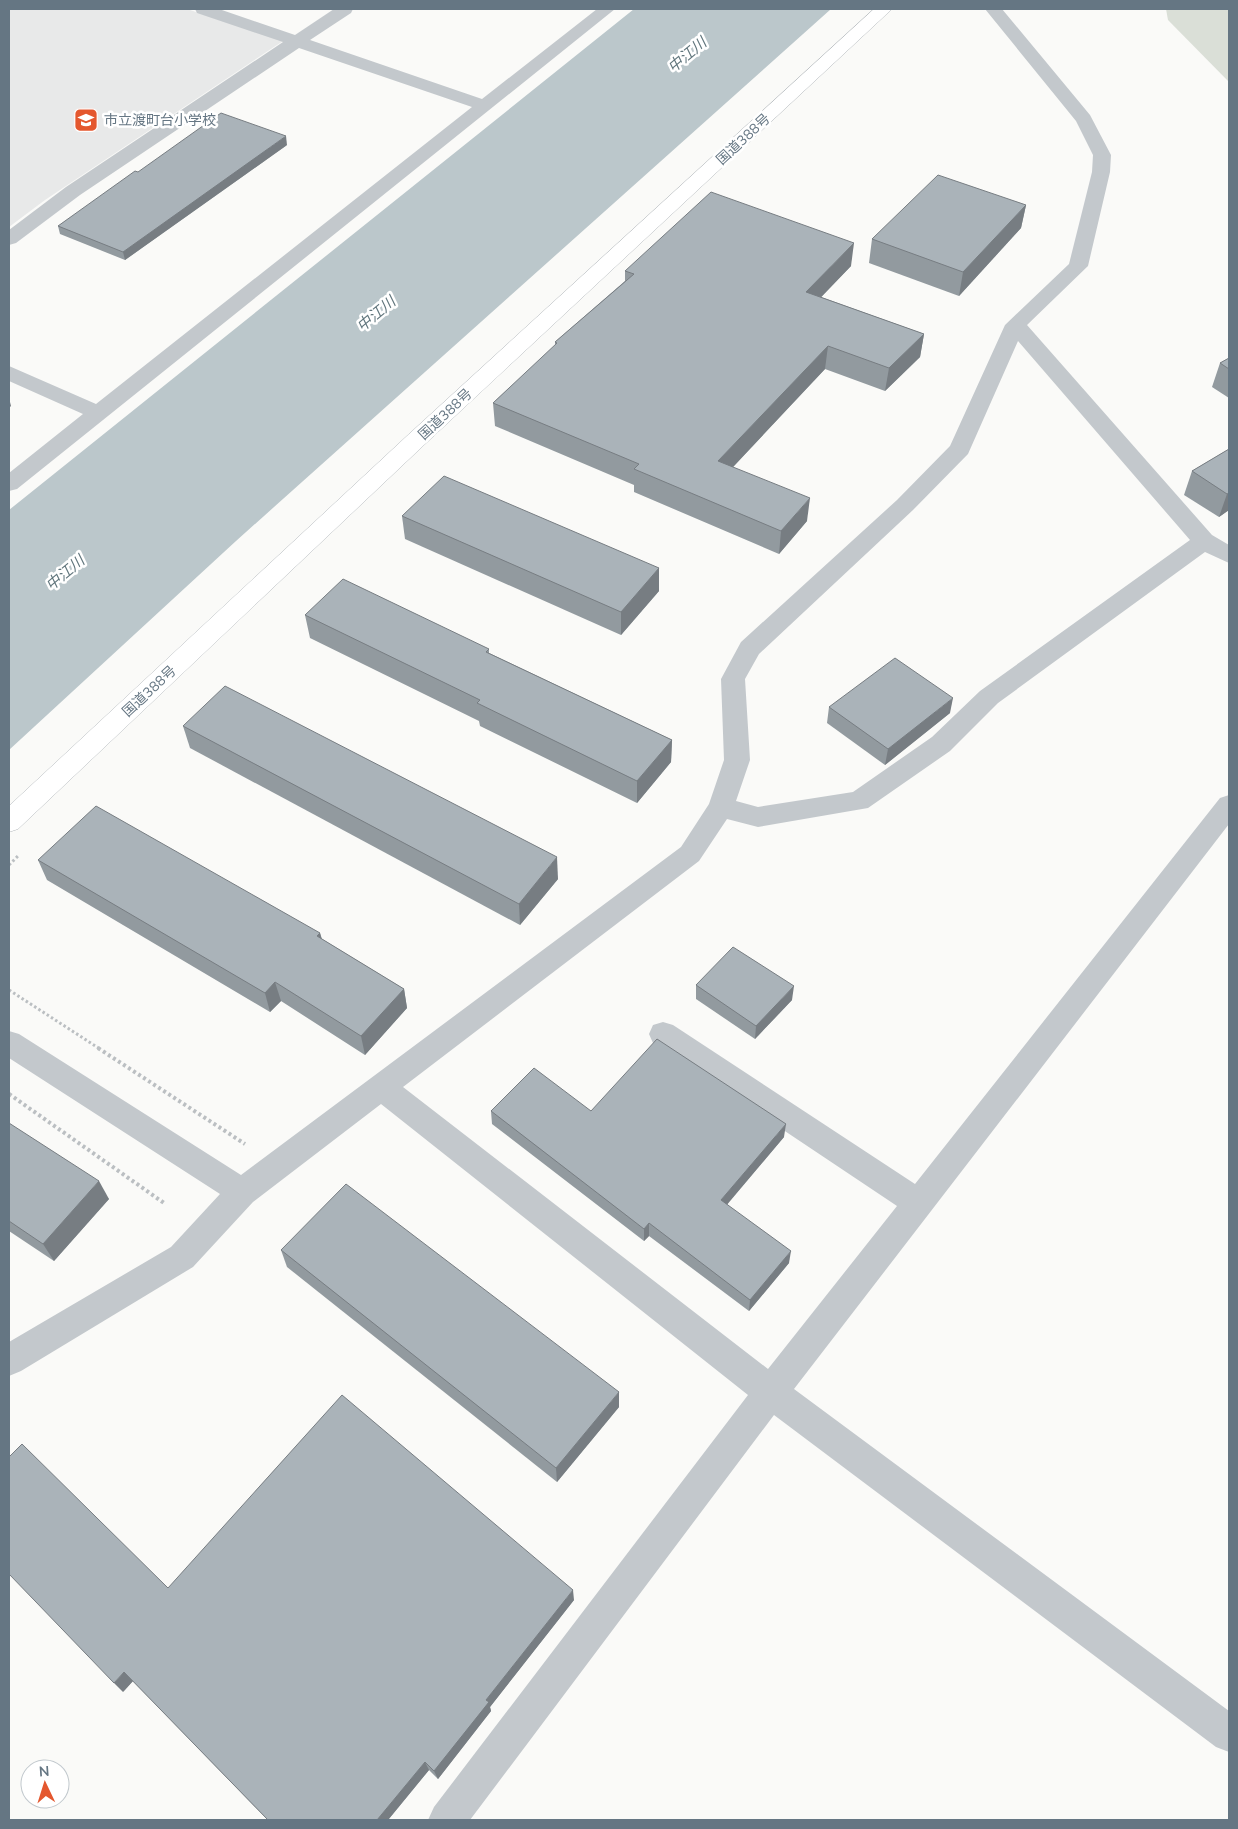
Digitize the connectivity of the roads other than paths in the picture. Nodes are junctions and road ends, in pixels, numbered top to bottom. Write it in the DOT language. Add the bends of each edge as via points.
graph roads {
  1 [pos="203,9"];
  2 [pos="345,9"];
  3 [pos="607,9"];
  4 [pos="884,9"];
  5 [pos="993,9"];
  6 [pos="297,41"];
  7 [pos="485,106"];
  8 [pos="9,240"];
  9 [pos="1015,325"];
  10 [pos="9,373"];
  11 [pos="98,413"];
  12 [pos="9,484"];
  13 [pos="1204,541"];
  14 [pos="1229,555"];
  15 [pos="1229,804"];
  16 [pos="721,807"];
  17 [pos="9,822"];
  18 [pos="663,1034"];
  19 [pos="9,1043"];
  20 [pos="381,1087"];
  21 [pos="242,1192"];
  22 [pos="918,1203"];
  23 [pos="9,1360"];
  24 [pos="771,1392"];
  25 [pos="1229,1734"];
  26 [pos="447,1820"];
  1 -- 6 [label="street"];
  2 -- 6 [label="street"];
  3 -- 7 [label="street"];
  4 -- 17 [label="highway, 国道388号" via="416,440"];
  5 -- 9 [label="street" via="1084,119 1102,155 1101,172 1078,266"];
  6 -- 7 [label="street"];
  6 -- 8 [label="street" via="73,191"];
  7 -- 11 [label="street"];
  9 -- 13 [label="street"];
  9 -- 16 [label="street" via="960,449 905,505 750,648 733,679 737,760"];
  10 -- 11 [label="street"];
  11 -- 12 [label="street"];
  13 -- 14 [label="street"];
  13 -- 16 [label="street" via="989,697 940,744 859,801 758,817"];
  15 -- 22 [label="street"];
  16 -- 20 [label="street" via="690,854"];
  18 -- 22 [label="street"];
  19 -- 21 [label="street"];
  20 -- 21 [label="street"];
  20 -- 24 [label="street"];
  21 -- 23 [label="street" via="182,1257"];
  22 -- 24 [label="street"];
  24 -- 25 [label="street"];
  24 -- 26 [label="street"];
}
